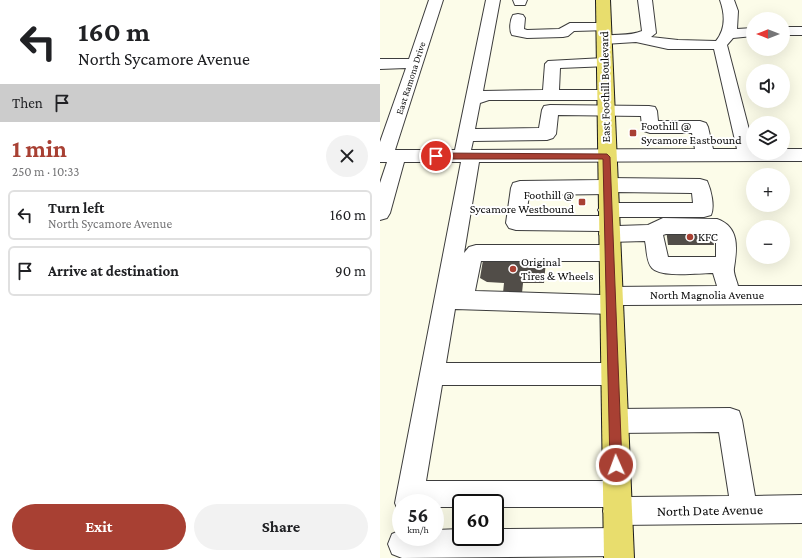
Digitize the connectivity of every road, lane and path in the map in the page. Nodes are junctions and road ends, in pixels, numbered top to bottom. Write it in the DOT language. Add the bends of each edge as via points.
graph roads {
  1 [pos="436,0"];
  2 [pos="493,0"];
  3 [pos="603,0"];
  4 [pos="645,0"];
  5 [pos="728,0"];
  6 [pos="518,18"];
  7 [pos="790,21"];
  8 [pos="802,21"];
  9 [pos="790,31"];
  10 [pos="802,31"];
  11 [pos="604,33"];
  12 [pos="746,34"];
  13 [pos="637,38"];
  14 [pos="725,40"];
  15 [pos="414,63"];
  16 [pos="604,63"];
  17 [pos="380,64"];
  18 [pos="551,95"];
  19 [pos="473,100"];
  20 [pos="605,103"];
  21 [pos="466,149"];
  22 [pos="790,155"];
  23 [pos="802,155"];
  24 [pos="387,156"];
  25 [pos="685,156"];
  26 [pos="705,156"];
  27 [pos="746,156"];
  28 [pos="607,157"];
  29 [pos="608,186"];
  30 [pos="695,186"];
  31 [pos="380,213"];
  32 [pos="609,230"];
  33 [pos="651,233"];
  34 [pos="723,269"];
  35 [pos="730,295"];
  36 [pos="802,295"];
  37 [pos="454,300"];
  38 [pos="611,301"];
  39 [pos="432,374"];
  40 [pos="614,374"];
  41 [pos="615,421"];
  42 [pos="411,494"];
  43 [pos="444,499"];
  44 [pos="617,502"];
  45 [pos="744,509"];
  46 [pos="802,509"];
  47 [pos="402,546"];
  48 [pos="618,550"];
  1 -- 15 [label="street, East Ramona Drive"];
  2 -- 19 [label="street"];
  3 -- 11 [label="main road, East Foothill Boulevard"];
  4 -- 13 [label="street" via="649,33"];
  5 -- 14 [label="street" via="731,11"];
  6 -- 11 [label="street" via="517,32 526,34 563,33 570,27"];
  7 -- 8 [label="street"];
  9 -- 10 [label="street"];
  11 -- 13 [label="street"];
  11 -- 16 [label="main road, East Foothill Boulevard"];
  12 -- 14 [label="street"];
  13 -- 14 [label="street" via="648,42 682,46"];
  14 -- 27 [label="street"];
  15 -- 17 [label="street"];
  15 -- 24 [label="street, East Ramona Drive"];
  16 -- 18 [label="street" via="553,64"];
  16 -- 20 [label="main road, East Foothill Boulevard"];
  18 -- 19 [label="street" via="486,96"];
  18 -- 20 [label="street"];
  19 -- 21 [label="street"];
  20 -- 21 [label="street" via="550,110 547,134"];
  20 -- 26 [label="street" via="649,111 650,127 700,127"];
  20 -- 28 [label="main road, East Foothill Boulevard"];
  21 -- 24 [label="street"];
  21 -- 28 [label="street"];
  21 -- 37 [label="street"];
  22 -- 23 [label="street"];
  24 -- 31 [label="street, East Ramona Drive"];
  25 -- 26 [label="street"];
  25 -- 28 [label="street"];
  25 -- 30 [label="street"];
  26 -- 27 [label="street"];
  28 -- 29 [label="main road, East Foothill Boulevard"];
  29 -- 30 [label="street"];
  29 -- 32 [label="main road, East Foothill Boulevard"];
  29 -- 32 [label="street" via="520,188 516,223"];
  30 -- 32 [label="street" via="704,210"];
  32 -- 33 [label="street"];
  32 -- 37 [label="street" via="476,254"];
  32 -- 38 [label="main road, East Foothill Boulevard"];
  33 -- 34 [label="street" via="655,238 659,262 664,265 716,265"];
  33 -- 34 [label="street" via="663,226 717,227 723,233 728,255"];
  34 -- 35 [label="street"];
  35 -- 36 [label="street, North Magnolia Avenue"];
  35 -- 38 [label="street, North Magnolia Avenue"];
  37 -- 38 [label="street, North Magnolia Avenue"];
  37 -- 39 [label="street"];
  38 -- 40 [label="main road, East Foothill Boulevard"];
  39 -- 40 [label="street"];
  39 -- 42 [label="street"];
  40 -- 41 [label="main road, East Foothill Boulevard"];
  41 -- 44 [label="main road, East Foothill Boulevard"];
  41 -- 45 [label="street" via="730,420"];
  43 -- 44 [label="street, North Date Avenue"];
  44 -- 45 [label="street, North Date Avenue"];
  44 -- 48 [label="main road, East Foothill Boulevard"];
  45 -- 46 [label="street, North Date Avenue"];
  47 -- 48 [label="street"];
}
